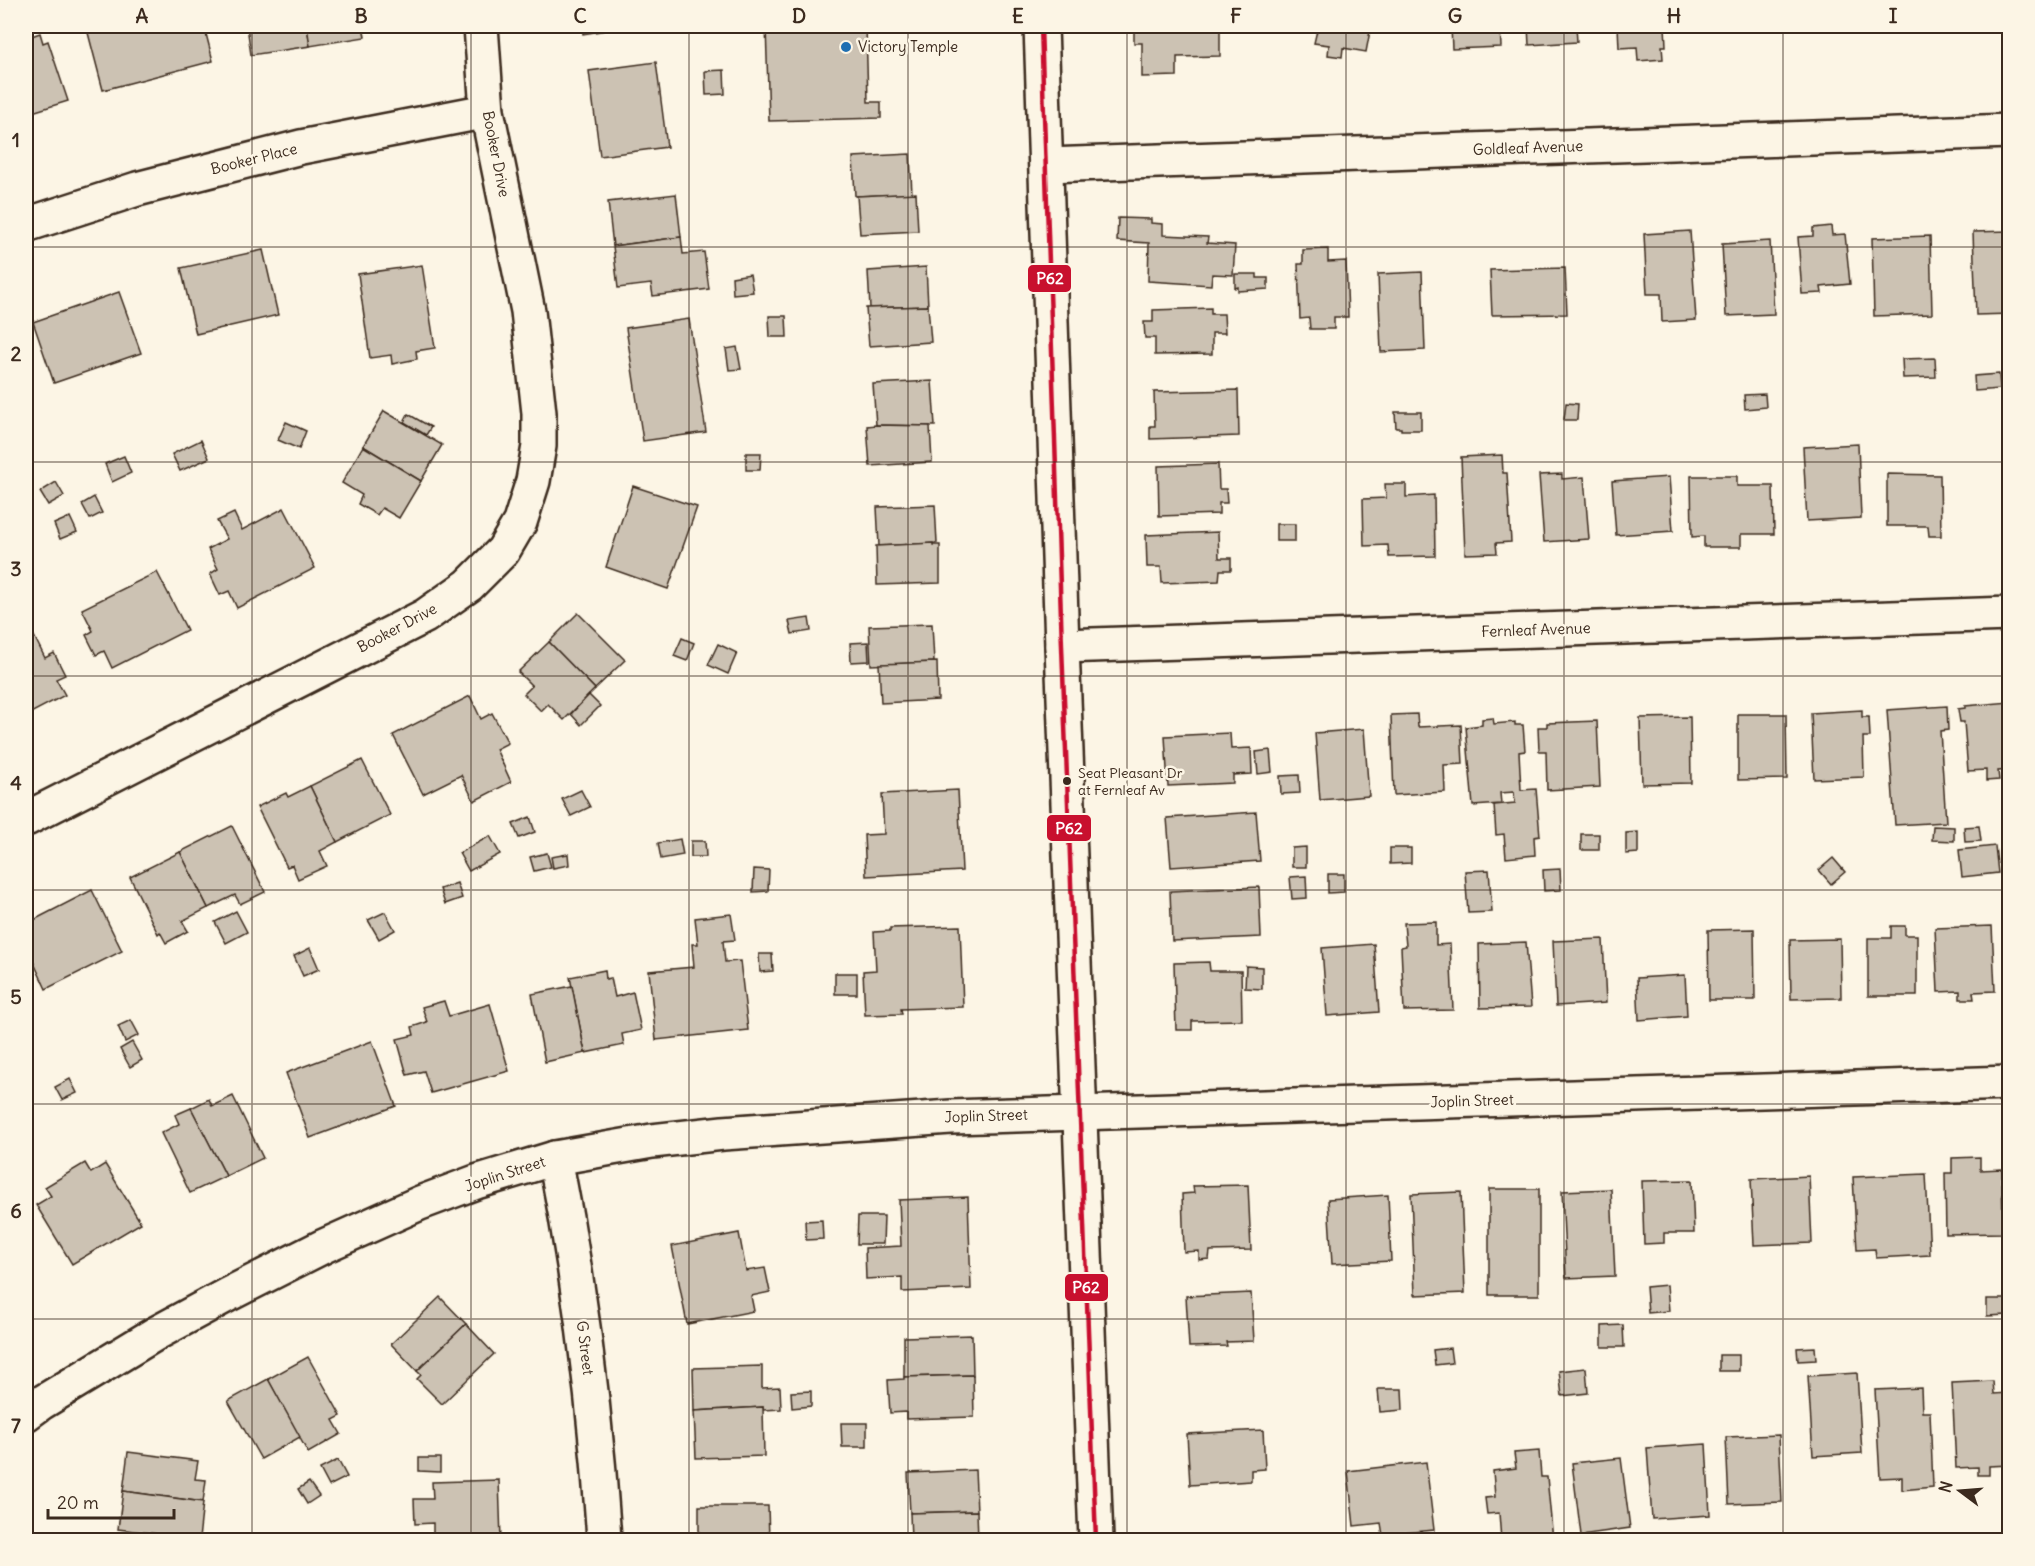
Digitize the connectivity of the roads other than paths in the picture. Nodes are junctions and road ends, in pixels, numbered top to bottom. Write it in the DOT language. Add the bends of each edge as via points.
graph roads {
  1 [pos="481,26"];
  2 [pos="1041,26"];
  3 [pos="487,111"];
  4 [pos="2010,131"];
  5 [pos="1047,165"];
  6 [pos="26,225"];
  7 [pos="2010,614"];
  8 [pos="1062,646"];
  9 [pos="26,819"];
  10 [pos="2010,1083"];
  11 [pos="1080,1114"];
  12 [pos="555,1158"];
  13 [pos="26,1414"];
  14 [pos="604,1540"];
  15 [pos="1096,1540"];
  1 -- 3 [label="street, Booker Drive"];
  2 -- 5 [label="street"];
  3 -- 6 [label="street, Booker Place" via="301,147 137,189"];
  3 -- 9 [label="street, Booker Drive" via="528,311 539,413 533,481 520,522 503,551 469,585 424,616"];
  4 -- 5 [label="street, Goldleaf Avenue"];
  5 -- 8 [label="street"];
  7 -- 8 [label="street, Fernleaf Avenue"];
  8 -- 11 [label="street"];
  10 -- 11 [label="street, Joplin Street"];
  11 -- 12 [label="street, Joplin Street" via="951,1117 723,1133"];
  11 -- 15 [label="street"];
  12 -- 13 [label="street, Joplin Street" via="420,1203 324,1246 155,1334"];
  12 -- 14 [label="street, G Street" via="572,1248 597,1438"];
}
